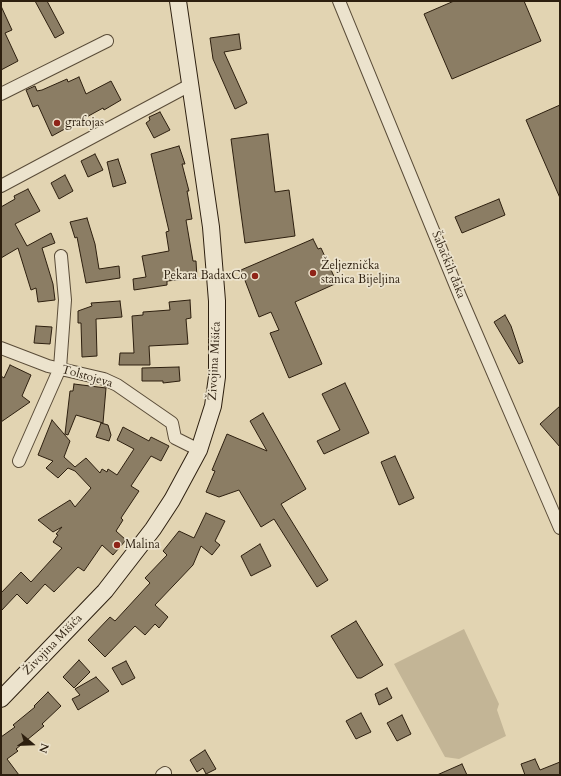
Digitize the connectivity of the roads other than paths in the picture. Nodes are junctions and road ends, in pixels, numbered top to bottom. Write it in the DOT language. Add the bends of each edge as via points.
graph roads {
  1 [pos="178,1"];
  2 [pos="339,1"];
  3 [pos="107,41"];
  4 [pos="190,85"];
  5 [pos="1,94"];
  6 [pos="1,186"];
  7 [pos="61,256"];
  8 [pos="1,348"];
  9 [pos="60,368"];
  10 [pos="199,450"];
  11 [pos="19,462"];
  12 [pos="560,528"];
  13 [pos="1,699"];
  1 -- 4 [label="main road, Živojina Mišića"];
  2 -- 12 [label="street, Šabačkih đaka" via="460,296"];
  3 -- 5 [label="street"];
  4 -- 6 [label="street"];
  4 -- 10 [label="main road, Živojina Mišića" via="211,227 217,301 217,377 208,424"];
  7 -- 9 [label="street" via="65,300"];
  8 -- 9 [label="street, Tolstojeva"];
  9 -- 10 [label="street, Tolstojeva" via="104,379 117,385 172,423 175,438"];
  9 -- 11 [label="street"];
  10 -- 13 [label="main road, Živojina Mišića" via="153,529 105,591"];
}
